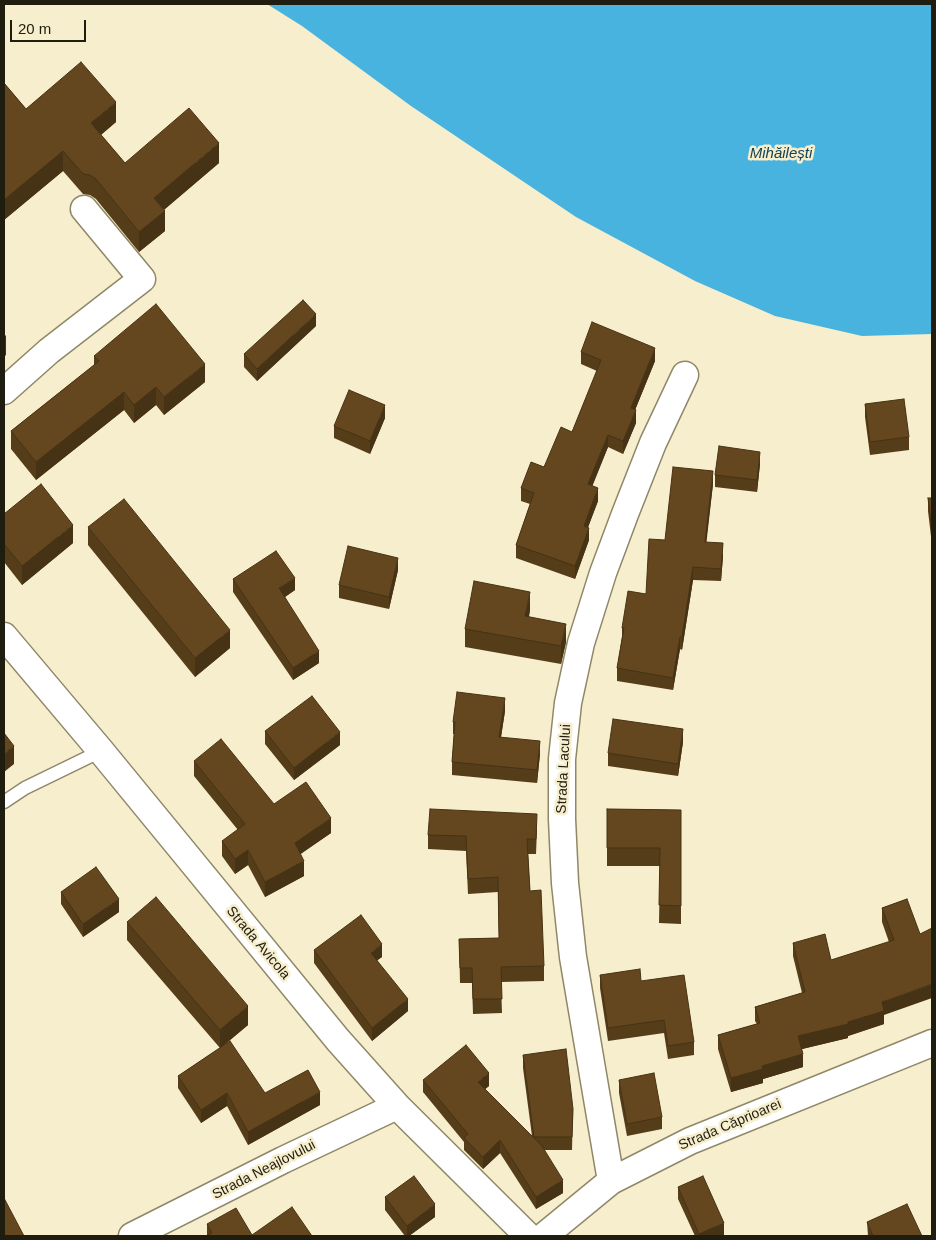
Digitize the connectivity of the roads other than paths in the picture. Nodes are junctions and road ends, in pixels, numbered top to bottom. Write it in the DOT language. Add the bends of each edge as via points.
graph roads {
  1 [pos="84,209"];
  2 [pos="685,375"];
  3 [pos="4,391"];
  4 [pos="4,636"];
  5 [pos="101,751"];
  6 [pos="4,802"];
  7 [pos="932,1043"];
  8 [pos="397,1106"];
  9 [pos="611,1181"];
  10 [pos="132,1236"];
  11 [pos="528,1236"];
  12 [pos="544,1236"];
  1 -- 3 [label="street" via="142,279 49,351"];
  2 -- 9 [label="street, Strada Lacului" via="653,443 603,573 581,644 568,703 562,759 562,820 573,957"];
  4 -- 5 [label="street, Strada Avicola"];
  5 -- 6 [label="lane" via="24,788"];
  5 -- 8 [label="street, Strada Avicola" via="338,1040"];
  7 -- 9 [label="street, Strada Căprioarei" via="690,1141"];
  8 -- 10 [label="street, Strada Neajlovului"];
  8 -- 11 [label="street, Strada Avicola"];
  9 -- 12 [label="street, Strada Căprioarei"];
}
